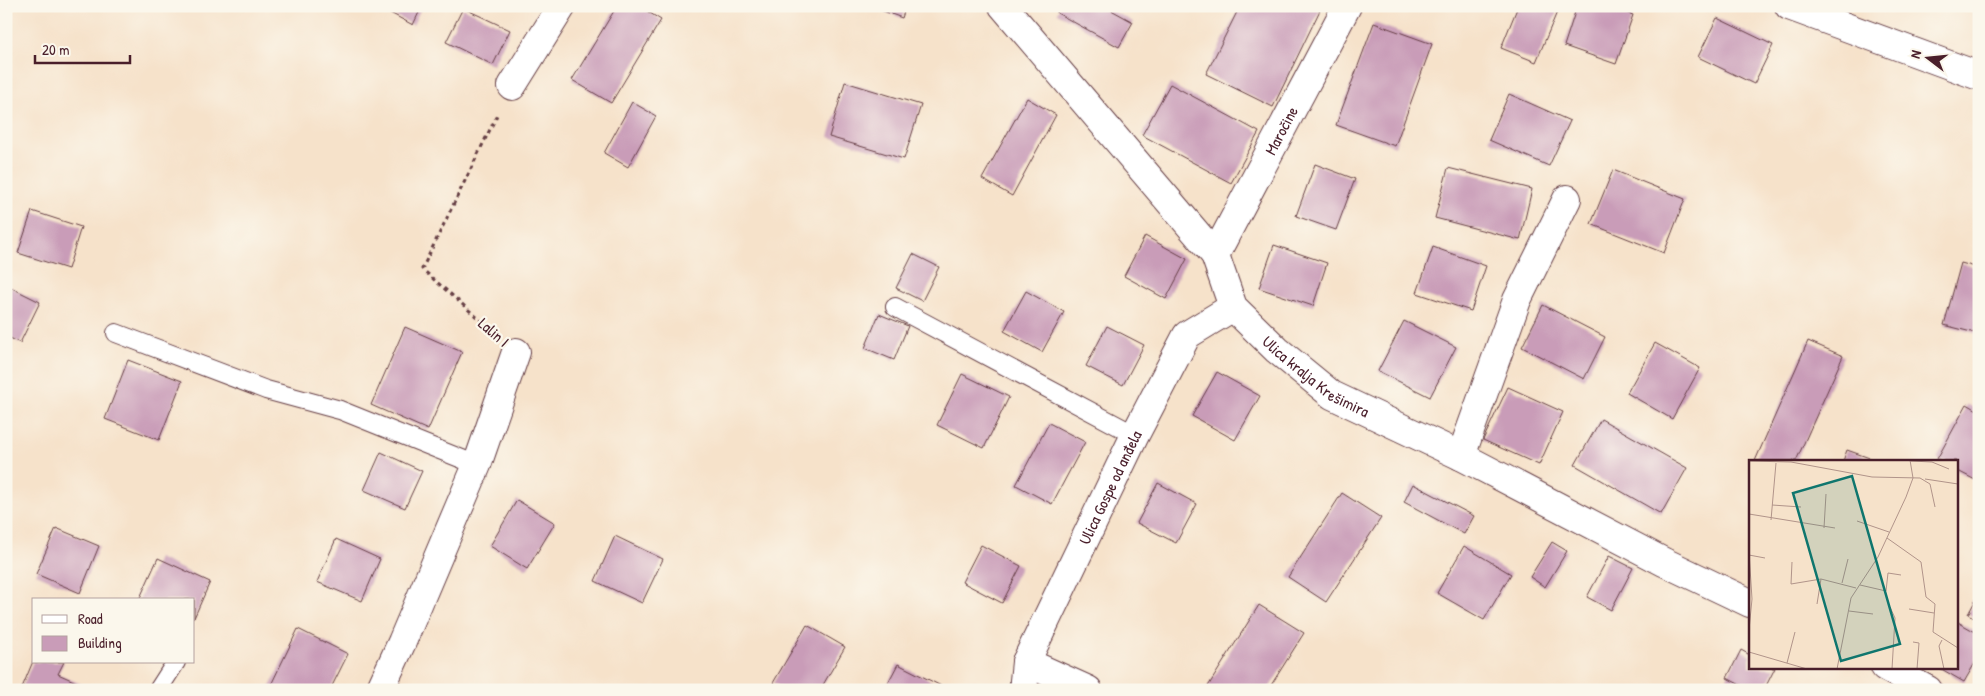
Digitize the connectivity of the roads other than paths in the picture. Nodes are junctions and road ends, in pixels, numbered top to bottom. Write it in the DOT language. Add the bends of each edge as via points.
graph roads {
  1 [pos="562,6"];
  2 [pos="1003,6"];
  3 [pos="1347,6"];
  4 [pos="1789,6"];
  5 [pos="1979,76"];
  6 [pos="512,86"];
  7 [pos="1567,198"];
  8 [pos="1216,254"];
  9 [pos="895,307"];
  10 [pos="1233,307"];
  11 [pos="116,333"];
  12 [pos="516,352"];
  13 [pos="1135,435"];
  14 [pos="1461,456"];
  15 [pos="477,465"];
  16 [pos="1749,603"];
  17 [pos="1026,662"];
  18 [pos="175,664"];
  19 [pos="1887,668"];
  20 [pos="158,690"];
  21 [pos="380,690"];
  22 [pos="1023,690"];
  23 [pos="1088,690"];
  24 [pos="1928,690"];
  1 -- 6 [label="street"];
  2 -- 8 [label="street, Ulica kralja Krešimira"];
  3 -- 8 [label="street, Maročine"];
  4 -- 5 [label="street"];
  7 -- 14 [label="street" via="1516,300"];
  8 -- 10 [label="street, Ulica kralja Krešimira"];
  9 -- 13 [label="lane"];
  10 -- 13 [label="street, Ulica Gospe od anđela" via="1187,336"];
  10 -- 14 [label="street, Ulica kralja Krešimira" via="1277,350 1332,395"];
  11 -- 15 [label="lane" via="266,390 340,410"];
  12 -- 15 [label="street, Lalin I"];
  13 -- 17 [label="street, Ulica Gospe od anđela"];
  14 -- 16 [label="street, Ulica kralja Krešimira"];
  15 -- 21 [label="street, Lalin I"];
  17 -- 22 [label="street, Ulica Gospe od anđela"];
  17 -- 23 [label="street"];
  18 -- 20 [label="lane"];
  19 -- 24 [label="street"];
}
